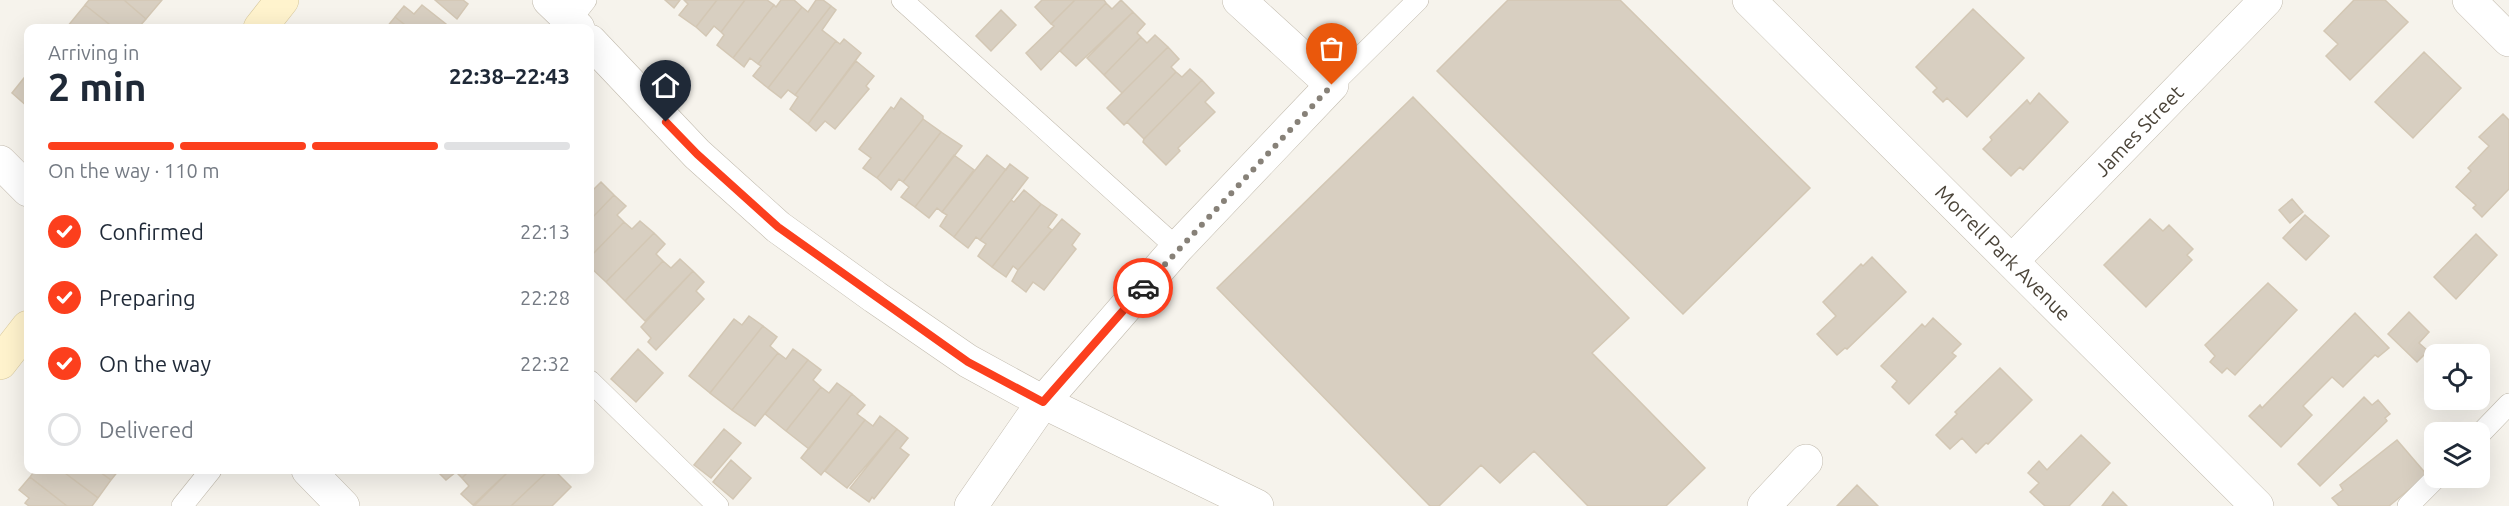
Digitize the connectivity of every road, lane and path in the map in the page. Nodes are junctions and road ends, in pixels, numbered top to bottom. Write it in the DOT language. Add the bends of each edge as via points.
graph roads {
  1 [pos="282,0"];
  2 [pos="902,0"];
  3 [pos="1239,0"];
  4 [pos="1418,0"];
  5 [pos="1749,0"];
  6 [pos="2266,0"];
  7 [pos="2469,0"];
  8 [pos="263,24"];
  9 [pos="2509,40"];
  10 [pos="594,43"];
  11 [pos="1332,85"];
  12 [pos="0,162"];
  13 [pos="24,186"];
  14 [pos="1177,248"];
  15 [pos="2012,261"];
  16 [pos="24,332"];
  17 [pos="0,363"];
  18 [pos="594,385"];
  19 [pos="1043,402"];
  20 [pos="2509,404"];
  21 [pos="2490,424"];
  22 [pos="1806,461"];
  23 [pos="208,474"];
  24 [pos="312,474"];
  25 [pos="2426,488"];
  26 [pos="182,506"];
  27 [pos="343,506"];
  28 [pos="718,506"];
  29 [pos="971,506"];
  30 [pos="1257,506"];
  31 [pos="1764,506"];
  32 [pos="2257,506"];
  33 [pos="2408,506"];
  1 -- 8 [label="street"];
  2 -- 14 [label="lane"];
  3 -- 11 [label="street"];
  4 -- 11 [label="lane"];
  5 -- 15 [label="street, Morrell Park Avenue"];
  6 -- 15 [label="street, James Street"];
  7 -- 9 [label="street"];
  10 -- 19 [label="street" via="697,154 778,227 968,362"];
  11 -- 14 [label="street"];
  12 -- 13 [label="street"];
  14 -- 19 [label="street"];
  15 -- 32 [label="street, Morrell Park Avenue"];
  16 -- 17 [label="street"];
  18 -- 28 [label="lane"];
  19 -- 29 [label="street"];
  19 -- 30 [label="street"];
  20 -- 21 [label="lane"];
  22 -- 31 [label="street"];
  23 -- 26 [label="lane"];
  24 -- 27 [label="street"];
  25 -- 33 [label="lane"];
}
